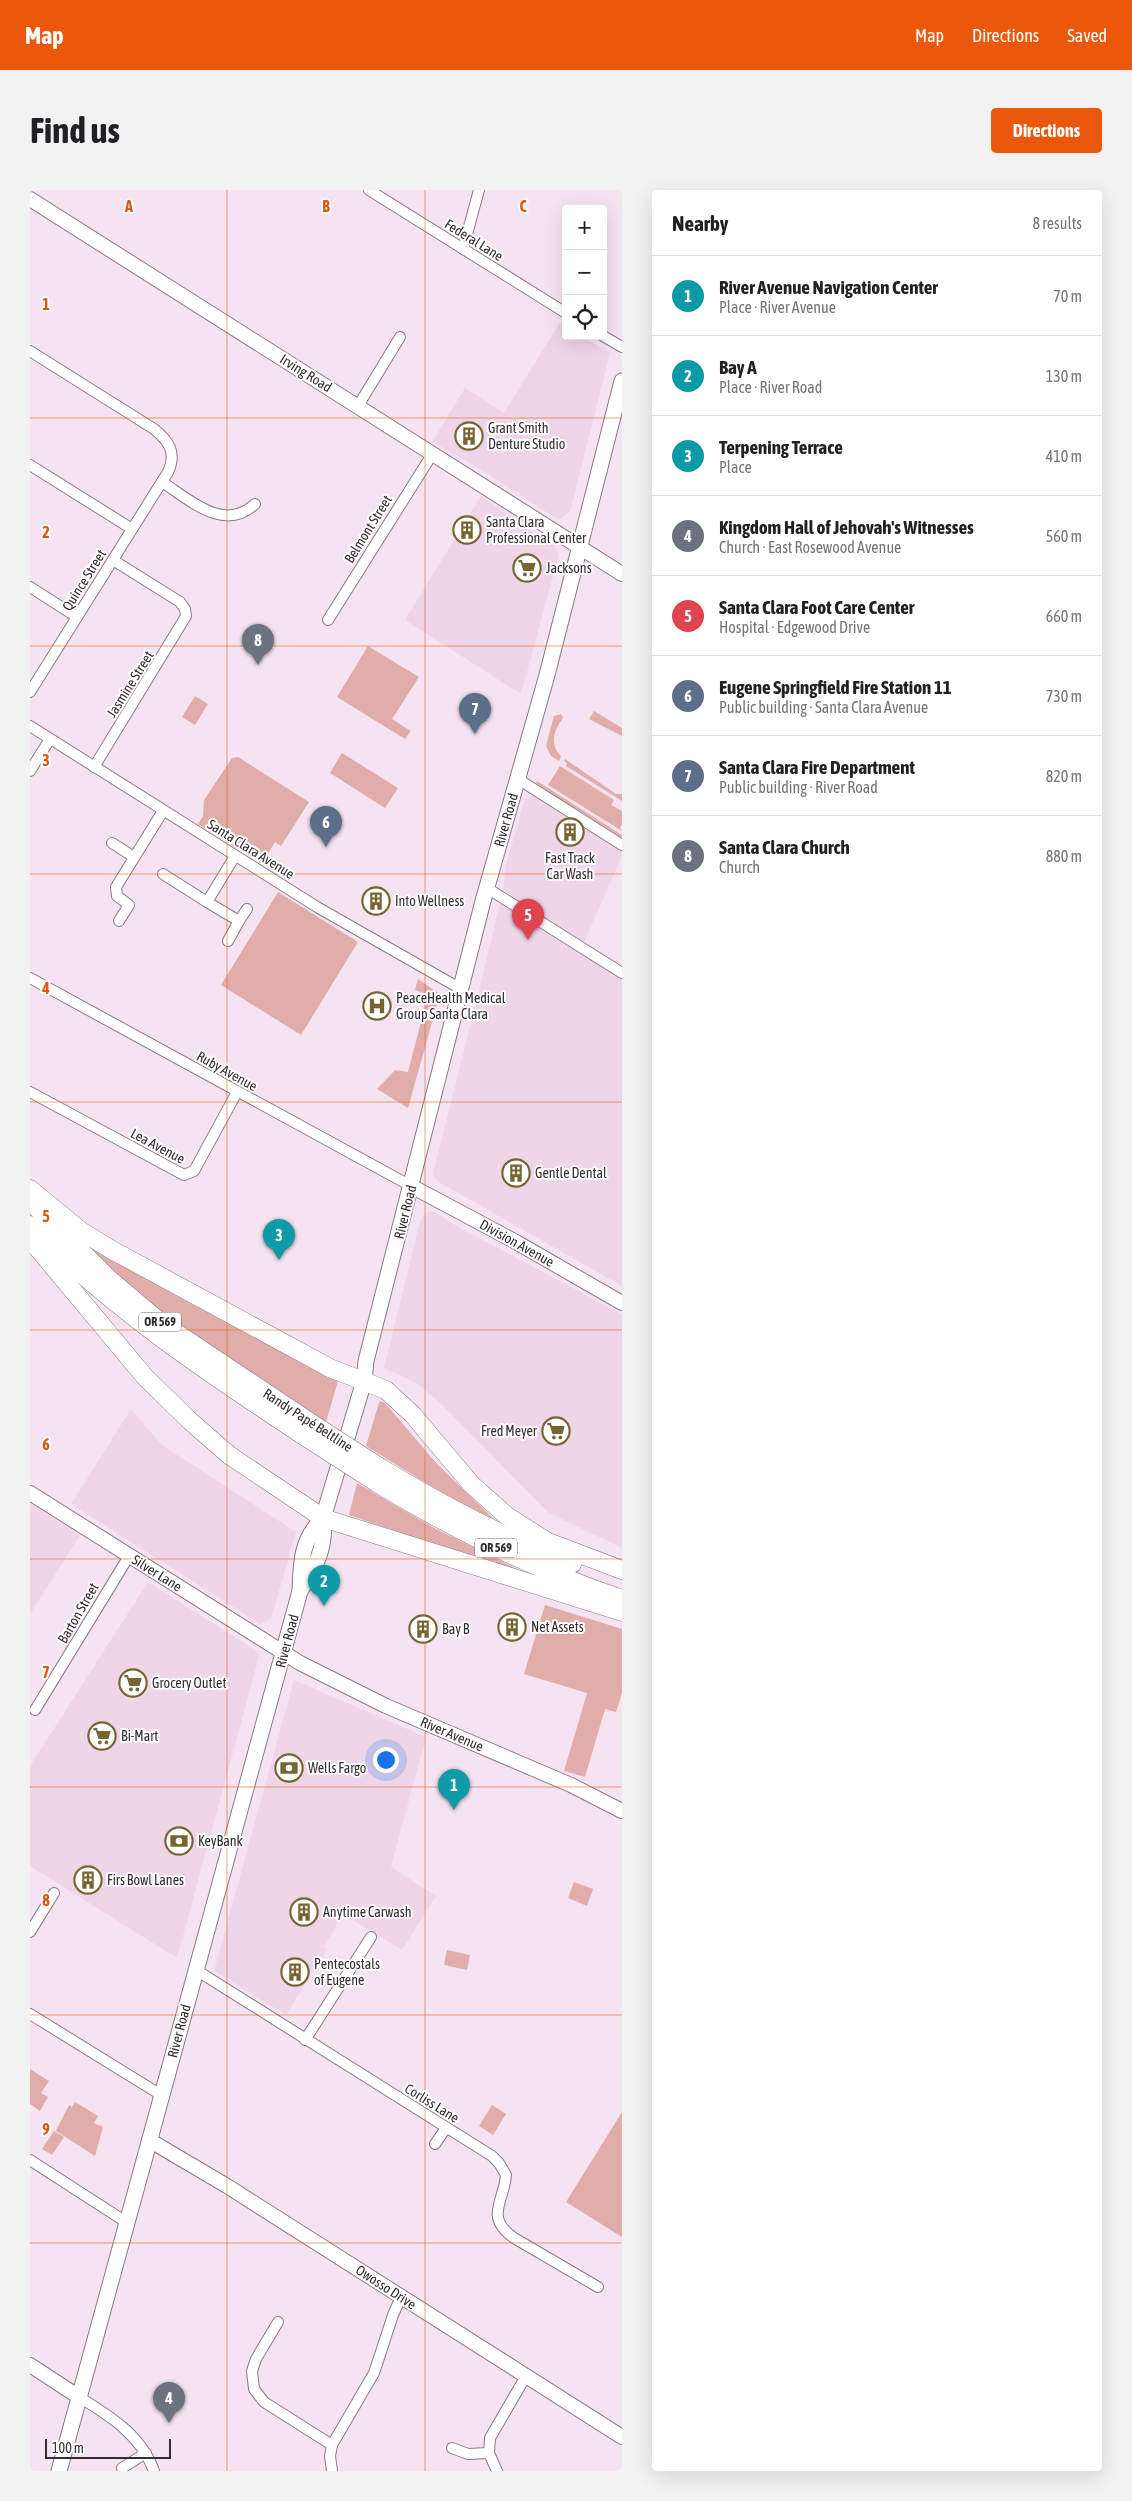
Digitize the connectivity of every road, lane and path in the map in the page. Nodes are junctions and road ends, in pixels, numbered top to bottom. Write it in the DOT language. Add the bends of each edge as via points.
graph roads {
  1 [pos="479,190"];
  2 [pos="374,191"];
  3 [pos="30,199"];
  4 [pos="463,249"];
  5 [pos="562,311"];
  6 [pos="400,337"];
  7 [pos="607,338"];
  8 [pos="622,347"];
  9 [pos="30,351"];
  10 [pos="622,381"];
  11 [pos="358,406"];
  12 [pos="433,453"];
  13 [pos="30,465"];
  14 [pos="162,482"];
  15 [pos="255,504"];
  16 [pos="132,529"];
  17 [pos="580,548"];
  18 [pos="113,560"];
  19 [pos="622,574"];
  20 [pos="30,587"];
  21 [pos="77,616"];
  22 [pos="328,620"];
  23 [pos="30,692"];
  24 [pos="30,726"];
  25 [pos="50,739"];
  26 [pos="94,767"];
  27 [pos="30,771"];
  28 [pos="518,779"];
  29 [pos="163,811"];
  30 [pos="112,843"];
  31 [pos="622,845"];
  32 [pos="235,856"];
  33 [pos="134,857"];
  34 [pos="163,874"];
  35 [pos="487,888"];
  36 [pos="207,902"];
  37 [pos="248,909"];
  38 [pos="119,921"];
  39 [pos="240,922"];
  40 [pos="228,940"];
  41 [pos="622,973"];
  42 [pos="30,978"];
  43 [pos="461,989"];
  44 [pos="30,1092"];
  45 [pos="237,1092"];
  46 [pos="411,1186"];
  47 [pos="30,1189"];
  48 [pos="30,1201"];
  49 [pos="30,1225"];
  50 [pos="30,1240"];
  51 [pos="622,1303"];
  52 [pos="364,1381"];
  53 [pos="306,1428"];
  54 [pos="379,1475"];
  55 [pos="30,1493"];
  56 [pos="323,1518"];
  57 [pos="129,1556"];
  58 [pos="622,1570"];
  59 [pos="622,1582"];
  60 [pos="622,1599"];
  61 [pos="622,1612"];
  62 [pos="283,1653"];
  63 [pos="35,1710"];
  64 [pos="622,1811"];
  65 [pos="54,1893"];
  66 [pos="30,1932"];
  67 [pos="370,1937"];
  68 [pos="196,1970"];
  69 [pos="30,2014"];
  70 [pos="306,2040"];
  71 [pos="161,2095"];
  72 [pos="446,2128"];
  73 [pos="149,2140"];
  74 [pos="435,2144"];
  75 [pos="30,2160"];
  76 [pos="126,2222"];
  77 [pos="598,2287"];
  78 [pos="402,2297"];
  79 [pos="278,2322"];
  80 [pos="30,2366"];
  81 [pos="526,2376"];
  82 [pos="79,2397"];
  83 [pos="622,2437"];
  84 [pos="332,2444"];
  85 [pos="452,2448"];
  86 [pos="489,2452"];
  87 [pos="146,2453"];
  88 [pos="122,2468"];
  89 [pos="59,2471"];
  90 [pos="154,2471"];
  91 [pos="332,2471"];
  92 [pos="497,2471"];
  1 -- 4 [label="street"];
  2 -- 4 [label="street, Federal Lane"];
  3 -- 11 [label="street, Irving Road"];
  4 -- 5 [label="street, Federal Lane"];
  6 -- 11 [label="street"];
  7 -- 8 [label="street"];
  9 -- 14 [label="street, Quince Street" via="163,436 170,445 172,456"];
  10 -- 17 [label="main road, River Road"];
  11 -- 12 [label="street, Irving Road"];
  12 -- 17 [label="street, Irving Road"];
  12 -- 22 [label="street, Belmont Street"];
  13 -- 16 [label="street"];
  14 -- 15 [label="street" via="217,515 241,514"];
  14 -- 16 [label="street, Quince Street"];
  16 -- 18 [label="street, Quince Street"];
  17 -- 19 [label="street, Irving Road"];
  17 -- 28 [label="main road, River Road"];
  18 -- 21 [label="street, Quince Street"];
  18 -- 26 [label="street, Jasmine Street" via="176,600 186,614 185,622"];
  20 -- 21 [label="street"];
  21 -- 23 [label="street, Quince Street"];
  24 -- 25 [label="street, Santa Clara Avenue"];
  25 -- 26 [label="street, Santa Clara Avenue"];
  25 -- 27 [label="street"];
  26 -- 29 [label="street, Santa Clara Avenue"];
  28 -- 31 [label="street"];
  28 -- 35 [label="main road, River Road"];
  29 -- 32 [label="street, Santa Clara Avenue"];
  29 -- 33 [label="street"];
  30 -- 33 [label="street"];
  32 -- 36 [label="street"];
  32 -- 43 [label="street, Santa Clara Avenue" via="338,920"];
  33 -- 38 [label="street" via="116,888 119,898 129,905"];
  34 -- 36 [label="street"];
  35 -- 41 [label="street"];
  35 -- 43 [label="main road, River Road"];
  36 -- 39 [label="street"];
  37 -- 39 [label="street"];
  39 -- 40 [label="street"];
  42 -- 45 [label="street, Ruby Avenue"];
  43 -- 46 [label="main road, River Road"];
  44 -- 45 [label="street, Lea Avenue" via="184,1176 194,1171"];
  45 -- 46 [label="street, Ruby Avenue"];
  46 -- 51 [label="street, Division Avenue"];
  46 -- 52 [label="main road, River Road" via="392,1259 375,1359"];
  47 -- 52 [label="highway" via="81,1231 112,1250 330,1368"];
  48 -- 53 [label="highway, Randy Papé Beltline / OR 569" via="69,1241 160,1322"];
  49 -- 53 [label="highway, Randy Papé Beltline / OR 569" via="105,1294 188,1359"];
  50 -- 56 [label="highway" via="146,1377 190,1422 229,1455"];
  52 -- 56 [label="main road, River Road"];
  52 -- 58 [label="highway" via="382,1387 399,1400 471,1484 507,1516 548,1542"];
  53 -- 54 [label="highway, Randy Papé Beltline / OR 569, bridge"];
  54 -- 59 [label="highway, Randy Papé Beltline / OR 569" via="516,1541"];
  54 -- 60 [label="highway, Randy Papé Beltline / OR 569" via="434,1517 496,1548"];
  55 -- 57 [label="street, Silver Lane"];
  56 -- 61 [label="highway"];
  56 -- 62 [label="main road, River Road" via="310,1531 301,1561 300,1591"];
  57 -- 62 [label="street, Silver Lane"];
  57 -- 63 [label="street, Barton Street"];
  62 -- 64 [label="street, River Avenue" via="373,1700 571,1785"];
  62 -- 68 [label="main road, River Road"];
  65 -- 66 [label="street"];
  67 -- 70 [label="street"];
  68 -- 70 [label="street, Corliss Lane"];
  68 -- 71 [label="main road, River Road"];
  69 -- 71 [label="street"];
  70 -- 72 [label="street, Corliss Lane"];
  71 -- 73 [label="main road, River Road"];
  72 -- 74 [label="street"];
  72 -- 77 [label="street, Corliss Lane" via="492,2156 504,2169 506,2180 497,2212 506,2233"];
  73 -- 76 [label="main road, River Road"];
  73 -- 78 [label="street, Owosso Drive"];
  75 -- 76 [label="street"];
  76 -- 82 [label="main road, River Road"];
  78 -- 81 [label="street, Owosso Drive"];
  78 -- 84 [label="street" via="374,2373"];
  79 -- 84 [label="street" via="256,2358 252,2371 254,2389 264,2402"];
  80 -- 82 [label="street"];
  81 -- 83 [label="street, Owosso Drive"];
  81 -- 86 [label="street" via="493,2431"];
  82 -- 87 [label="street" via="121,2424"];
  82 -- 89 [label="main road, River Road"];
  84 -- 91 [label="street"];
  85 -- 86 [label="street" via="468,2454"];
  86 -- 92 [label="street"];
  87 -- 88 [label="street"];
  87 -- 90 [label="street"];
}
